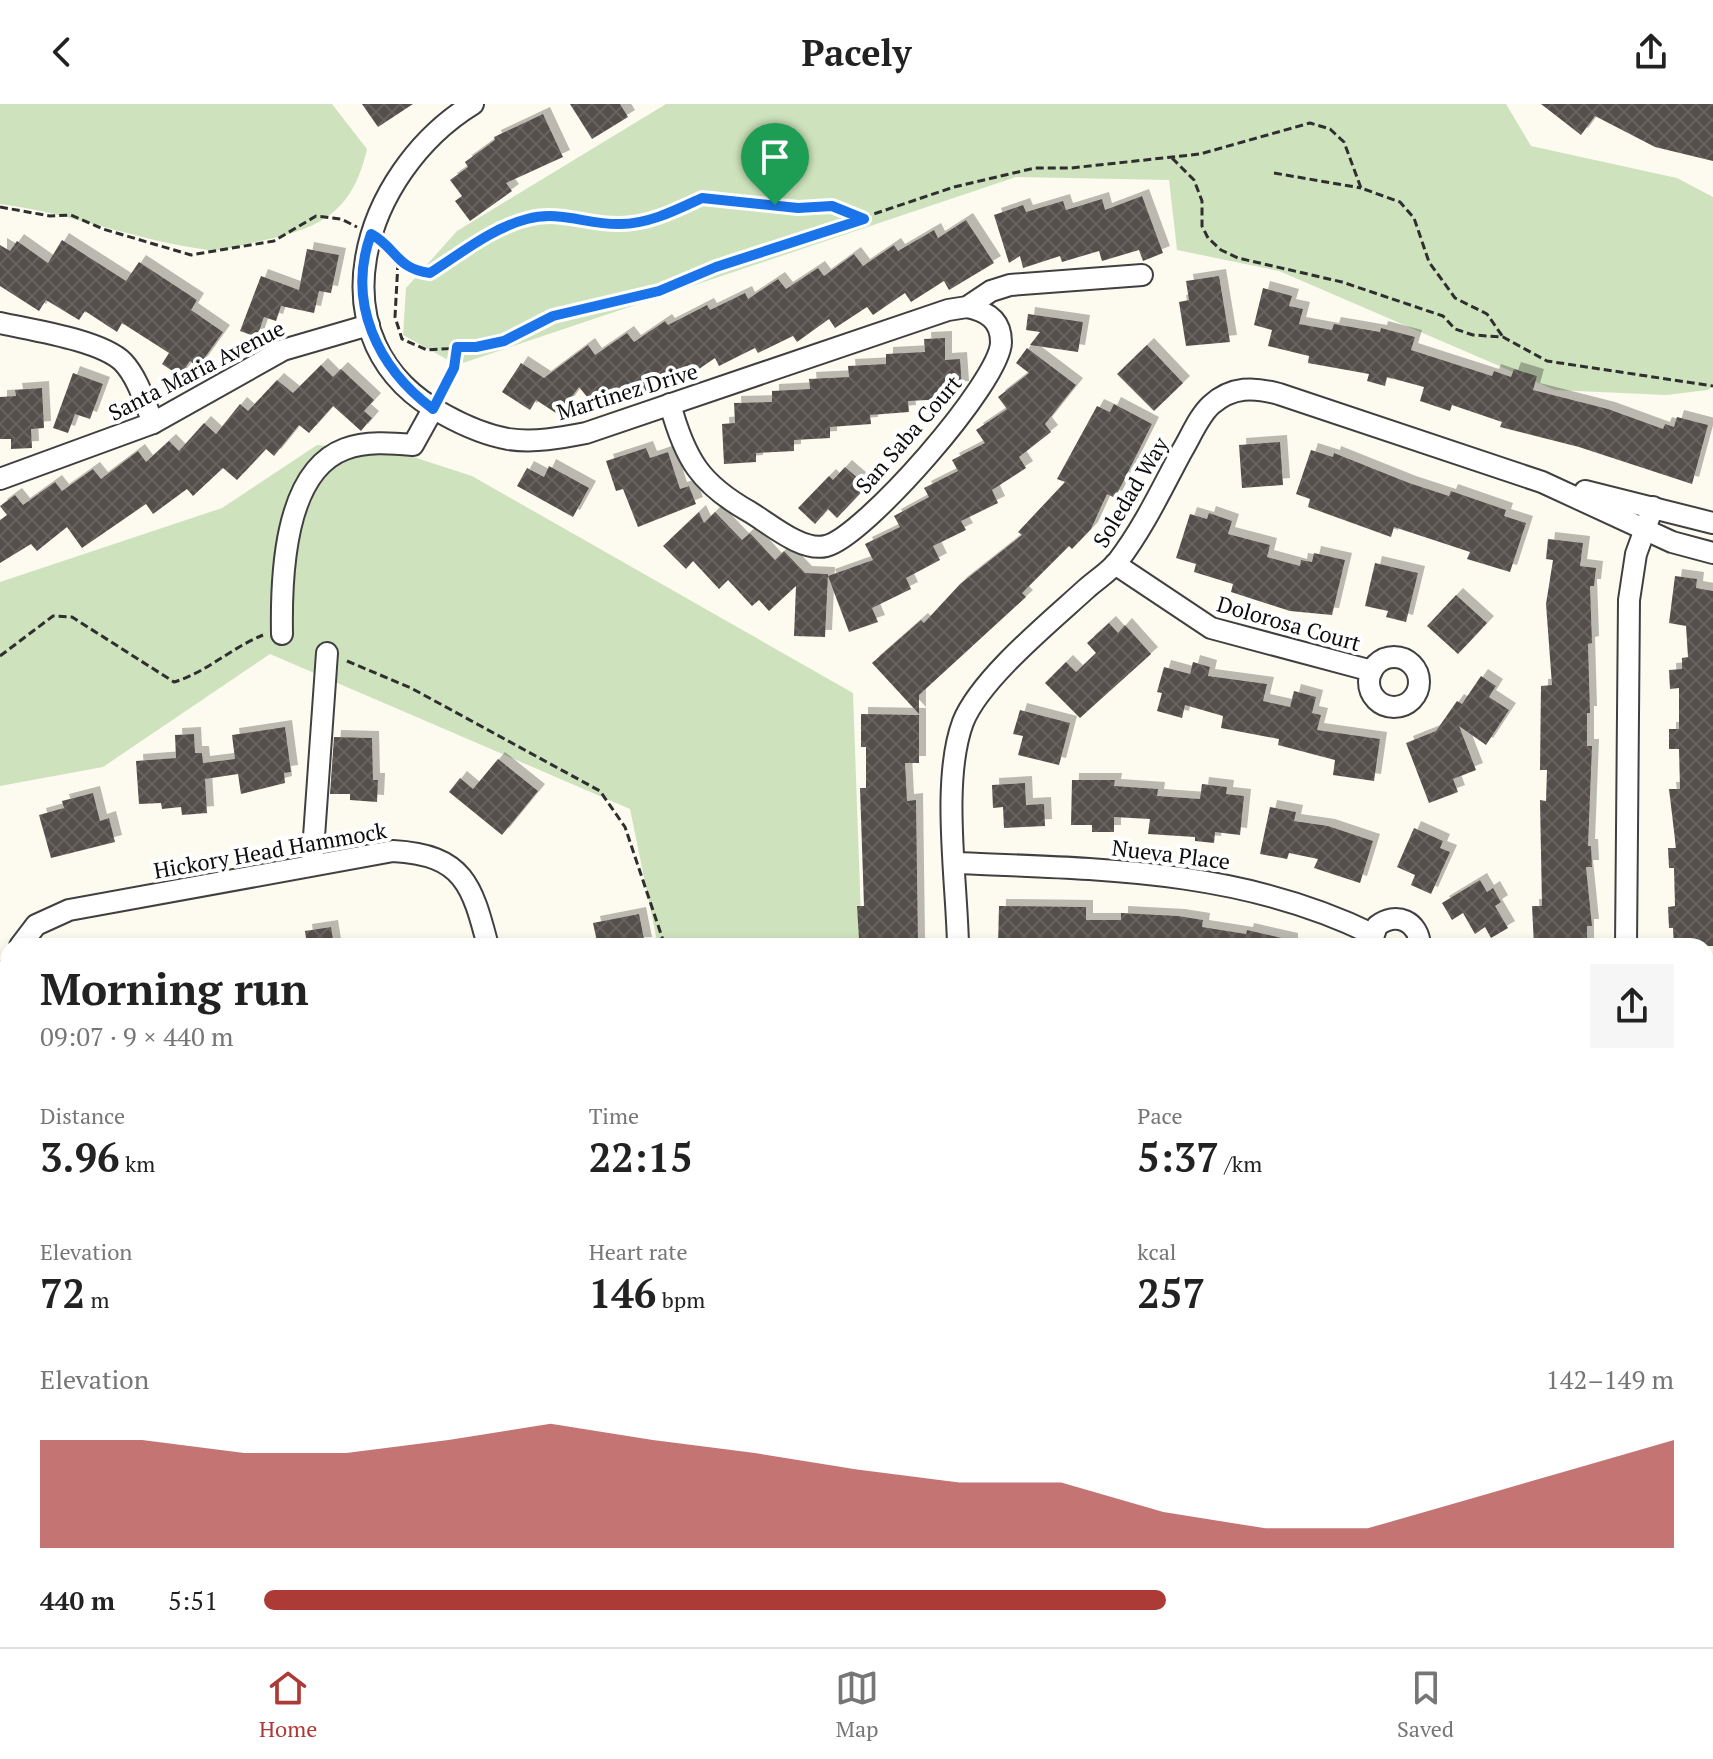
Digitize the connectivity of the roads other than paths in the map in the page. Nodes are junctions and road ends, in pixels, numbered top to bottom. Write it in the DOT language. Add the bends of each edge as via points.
graph roads {
  1 [pos="470,105"];
  2 [pos="1142,275"];
  3 [pos="967,307"];
  4 [pos="0,323"];
  5 [pos="369,325"];
  6 [pos="670,404"];
  7 [pos="433,409"];
  8 [pos="153,423"];
  9 [pos="0,479"];
  10 [pos="1542,482"];
  11 [pos="1653,507"];
  12 [pos="1713,523"];
  13 [pos="1645,528"];
  14 [pos="1713,553"];
  15 [pos="1115,564"];
  16 [pos="282,634"];
  17 [pos="327,653"];
  18 [pos="1372,671"];
  19 [pos="956,863"];
  20 [pos="312,865"];
  21 [pos="26,938"];
  22 [pos="486,938"];
  23 [pos="958,938"];
  24 [pos="1367,938"];
  25 [pos="1372,938"];
  26 [pos="1418,938"];
  27 [pos="1626,938"];
  1 -- 5 [label="street, Martinez Drive" via="409,162 379,211 362,274"];
  2 -- 3 [label="street, Martinez Drive" via="1010,285"];
  3 -- 6 [label="street, Martinez Drive"];
  3 -- 6 [label="street, San Saba Court" via="984,311 999,330 998,357 987,380 916,468 867,517 826,546 799,540 720,495 687,456"];
  4 -- 8 [label="street" via="117,356"];
  5 -- 7 [label="street, Martinez Drive" via="384,361 406,389"];
  5 -- 8 [label="street, Santa Maria Avenue" via="275,354"];
  6 -- 7 [label="street, Martinez Drive" via="586,433 547,440 481,432"];
  7 -- 16 [label="street" via="413,445 381,442 343,449 312,474 297,505 282,568"];
  8 -- 9 [label="street, Santa Maria Avenue"];
  10 -- 11 [label="street, Soledad Way"];
  10 -- 13 [label="street, Soledad Way"];
  10 -- 15 [label="street, Soledad Way" via="1279,394 1240,388 1211,405 1198,423"];
  11 -- 12 [label="street, Soledad Way"];
  11 -- 13 [label="street"];
  13 -- 14 [label="street, Soledad Way"];
  13 -- 27 [label="street" via="1629,600"];
  15 -- 18 [label="street, Dolorosa Court" via="1211,628"];
  15 -- 19 [label="street, Soledad Way" via="981,691 964,720 952,782"];
  17 -- 20 [label="street"];
  19 -- 23 [label="street, Soledad Way"];
  19 -- 24 [label="street, Nueva Place" via="1185,876 1268,894"];
  20 -- 21 [label="street, Hickory Head Hammock" via="69,910 36,925"];
  20 -- 22 [label="street, Hickory Head Hammock" via="393,851 423,853 450,866 474,893"];
  25 -- 26 [label="street, Nueva Place" via="1383,921 1401,919 1415,928"];
}
